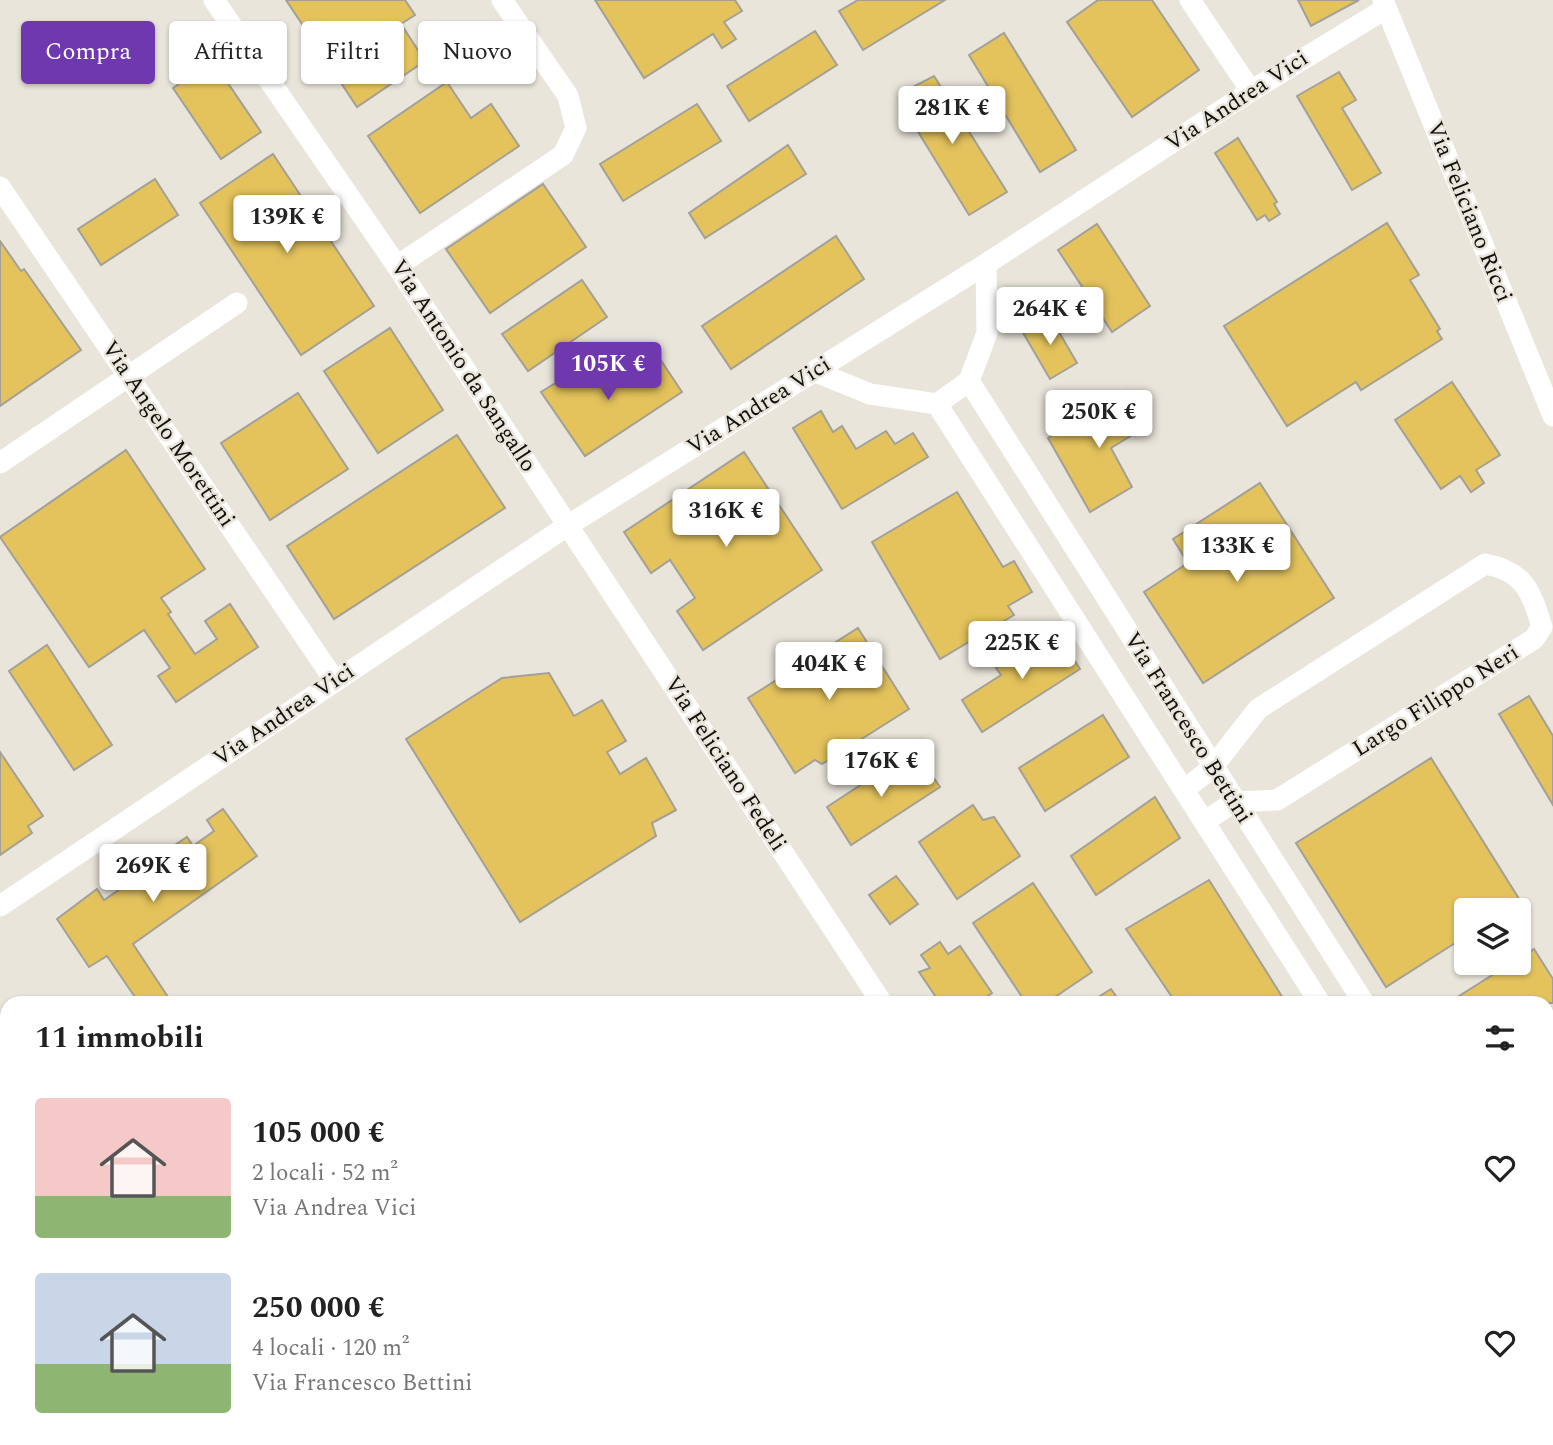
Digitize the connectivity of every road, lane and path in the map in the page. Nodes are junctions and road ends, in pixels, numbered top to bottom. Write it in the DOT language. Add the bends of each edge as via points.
graph roads {
  1 [pos="214,0"];
  2 [pos="1190,0"];
  3 [pos="511,3"];
  4 [pos="1384,4"];
  5 [pos="1251,91"];
  6 [pos="0,187"];
  7 [pos="986,264"];
  8 [pos="397,266"];
  9 [pos="237,303"];
  10 [pos="816,372"];
  11 [pos="129,377"];
  12 [pos="969,381"];
  13 [pos="937,404"];
  14 [pos="1553,416"];
  15 [pos="0,463"];
  16 [pos="567,526"];
  17 [pos="335,681"];
  18 [pos="1212,768"];
  19 [pos="1185,789"];
  20 [pos="1234,802"];
  21 [pos="1205,821"];
  22 [pos="0,906"];
  23 [pos="877,996"];
  24 [pos="1316,996"];
  25 [pos="1359,996"];
  1 -- 8 [label="street, Via Antonio da Sangallo"];
  2 -- 5 [label="street"];
  3 -- 8 [label="street" via="568,96 576,128 563,155"];
  4 -- 5 [label="street, Via Andrea Vici"];
  4 -- 14 [label="street, Via Feliciano Ricci"];
  5 -- 7 [label="street, Via Andrea Vici"];
  6 -- 11 [label="street, Via Angelo Morettini"];
  7 -- 10 [label="street, Via Andrea Vici"];
  7 -- 12 [label="street" via="987,333"];
  8 -- 16 [label="street, Via Antonio da Sangallo"];
  9 -- 11 [label="street"];
  10 -- 13 [label="street" via="870,394"];
  10 -- 16 [label="street, Via Andrea Vici"];
  11 -- 15 [label="street"];
  11 -- 17 [label="street, Via Angelo Morettini"];
  12 -- 13 [label="street"];
  12 -- 18 [label="street, Via Francesco Bettini"];
  13 -- 19 [label="street, Via Francesco Bettini"];
  16 -- 17 [label="street, Via Andrea Vici"];
  16 -- 23 [label="street, Via Feliciano Fedeli"];
  17 -- 22 [label="street, Via Andrea Vici"];
  18 -- 19 [label="street"];
  18 -- 20 [label="street, Via Francesco Bettini"];
  18 -- 20 [label="street, Largo Filippo Neri" via="1258,709 1485,564 1507,568 1527,588 1542,627 1534,639 1277,800"];
  19 -- 21 [label="street, Via Francesco Bettini"];
  20 -- 21 [label="street"];
  20 -- 25 [label="street, Via Francesco Bettini"];
  21 -- 24 [label="street, Via Francesco Bettini"];
}
